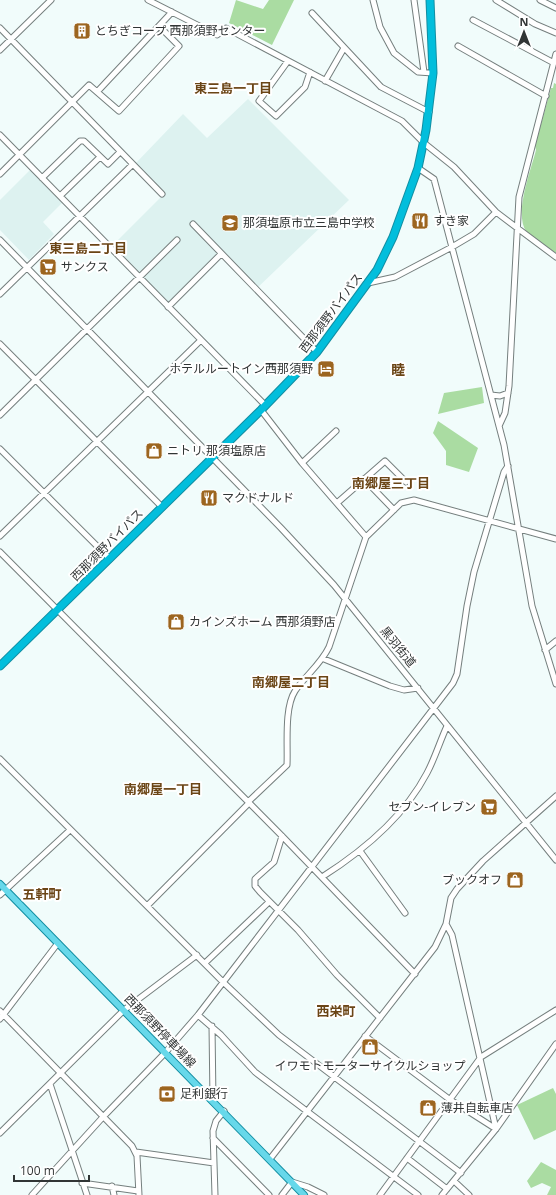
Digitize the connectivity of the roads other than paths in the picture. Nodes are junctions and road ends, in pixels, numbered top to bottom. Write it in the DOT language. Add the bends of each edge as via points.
graph roads {
  1 [pos="51,0"];
  2 [pos="148,0"];
  3 [pos="373,0"];
  4 [pos="414,0"];
  5 [pos="430,0"];
  6 [pos="496,0"];
  7 [pos="540,0"];
  8 [pos="556,8"];
  9 [pos="172,12"];
  10 [pos="312,13"];
  11 [pos="473,20"];
  12 [pos="159,26"];
  13 [pos="0,28"];
  14 [pos="556,33"];
  15 [pos="11,39"];
  16 [pos="458,46"];
  17 [pos="344,48"];
  18 [pos="0,50"];
  19 [pos="556,54"];
  20 [pos="288,61"];
  21 [pos="554,63"];
  22 [pos="310,72"];
  23 [pos="424,72"];
  24 [pos="433,73"];
  25 [pos="325,81"];
  26 [pos="97,92"];
  27 [pos="546,96"];
  28 [pos="72,103"];
  29 [pos="429,112"];
  30 [pos="0,135"];
  31 [pos="424,143"];
  32 [pos="120,152"];
  33 [pos="20,155"];
  34 [pos="100,157"];
  35 [pos="132,165"];
  36 [pos="418,168"];
  37 [pos="0,174"];
  38 [pos="42,178"];
  39 [pos="162,194"];
  40 [pos="60,196"];
  41 [pos="496,212"];
  42 [pos="79,216"];
  43 [pos="193,224"];
  44 [pos="518,230"];
  45 [pos="0,240"];
  46 [pos="177,240"];
  47 [pos="452,247"];
  48 [pos="221,254"];
  49 [pos="556,257"];
  50 [pos="27,268"];
  51 [pos="139,278"];
  52 [pos="368,283"];
  53 [pos="0,294"];
  54 [pos="168,307"];
  55 [pos="87,330"];
  56 [pos="201,340"];
  57 [pos="0,344"];
  58 [pos="317,352"];
  59 [pos="36,380"];
  60 [pos="148,392"];
  61 [pos="508,393"];
  62 [pos="491,395"];
  63 [pos="263,408"];
  64 [pos="0,415"];
  65 [pos="499,426"];
  66 [pos="336,431"];
  67 [pos="97,442"];
  68 [pos="0,449"];
  69 [pos="212,458"];
  70 [pos="302,463"];
  71 [pos="508,466"];
  72 [pos="364,479"];
  73 [pos="406,482"];
  74 [pos="45,494"];
  75 [pos="337,503"];
  76 [pos="162,507"];
  77 [pos="394,510"];
  78 [pos="488,522"];
  79 [pos="518,529"];
  80 [pos="0,536"];
  81 [pos="366,537"];
  82 [pos="556,539"];
  83 [pos="0,552"];
  84 [pos="110,559"];
  85 [pos="345,598"];
  86 [pos="58,610"];
  87 [pos="556,641"];
  88 [pos="545,650"];
  89 [pos="324,659"];
  90 [pos="2,661"];
  91 [pos="556,684"];
  92 [pos="418,688"];
  93 [pos="433,707"];
  94 [pos="447,726"];
  95 [pos="0,759"];
  96 [pos="556,796"];
  97 [pos="249,802"];
  98 [pos="526,824"];
  99 [pos="70,830"];
  100 [pos="282,836"];
  101 [pos="360,851"];
  102 [pos="556,860"];
  103 [pos="312,866"];
  104 [pos="322,877"];
  105 [pos="0,884"];
  106 [pos="6,890"];
  107 [pos="0,895"];
  108 [pos="268,902"];
  109 [pos="147,906"];
  110 [pos="278,911"];
  111 [pos="405,913"];
  112 [pos="446,924"];
  113 [pos="58,943"];
  114 [pos="197,955"];
  115 [pos="204,963"];
  116 [pos="415,974"];
  117 [pos="223,982"];
  118 [pos="124,1010"];
  119 [pos="556,1010"];
  120 [pos="1,1015"];
  121 [pos="198,1015"];
  122 [pos="380,1018"];
  123 [pos="212,1026"];
  124 [pos="365,1036"];
  125 [pos="556,1044"];
  126 [pos="165,1053"];
  127 [pos="480,1057"];
  128 [pos="60,1073"];
  129 [pos="333,1076"];
  130 [pos="50,1084"];
  131 [pos="449,1098"];
  132 [pos="213,1101"];
  133 [pos="224,1111"];
  134 [pos="308,1111"];
  135 [pos="103,1117"];
  136 [pos="496,1129"];
  137 [pos="0,1132"];
  138 [pos="214,1138"];
  139 [pos="420,1141"];
  140 [pos="71,1152"];
  141 [pos="136,1152"];
  142 [pos="407,1158"];
  143 [pos="270,1159"];
  144 [pos="214,1163"];
  145 [pos="461,1173"];
  146 [pos="393,1176"];
  147 [pos="454,1181"];
  148 [pos="292,1182"];
  149 [pos="82,1183"];
  150 [pos="112,1186"];
  151 [pos="447,1189"];
  152 [pos="139,1193"];
  153 [pos="32,1195"];
  154 [pos="87,1195"];
  155 [pos="114,1195"];
  156 [pos="215,1195"];
  157 [pos="269,1195"];
  158 [pos="282,1195"];
  159 [pos="304,1195"];
  160 [pos="324,1195"];
  161 [pos="380,1195"];
  162 [pos="418,1195"];
  163 [pos="442,1195"];
  164 [pos="469,1195"];
  1 -- 15 [label="street"];
  2 -- 9 [label="street"];
  3 -- 23 [label="street" via="380,27 394,53 418,72"];
  4 -- 23 [label="street"];
  5 -- 24 [label="highway, 西那須野バイパス"];
  6 -- 14 [label="street" via="535,24"];
  7 -- 8 [label="street"];
  9 -- 12 [label="street"];
  9 -- 20 [label="street" via="217,35 226,28"];
  10 -- 17 [label="street"];
  11 -- 21 [label="street"];
  12 -- 26 [label="street"];
  12 -- 26 [label="street" via="179,46 124,106 119,111"];
  13 -- 15 [label="street"];
  15 -- 18 [label="street"];
  15 -- 28 [label="street"];
  16 -- 27 [label="street"];
  17 -- 25 [label="street"];
  17 -- 29 [label="street" via="381,87"];
  19 -- 21 [label="street"];
  20 -- 22 [label="street"];
  20 -- 22 [label="street" via="259,101 276,116 305,87"];
  21 -- 27 [label="street"];
  22 -- 25 [label="street"];
  23 -- 24 [label="street"];
  24 -- 29 [label="highway, 西那須野バイパス"];
  25 -- 31 [label="street" via="402,121"];
  26 -- 28 [label="street" via="89,86"];
  27 -- 44 [label="street" via="521,189"];
  28 -- 32 [label="street"];
  28 -- 33 [label="street"];
  29 -- 31 [label="highway, 西那須野バイパス"];
  30 -- 33 [label="street"];
  31 -- 36 [label="highway, 西那須野バイパス"];
  31 -- 41 [label="street" via="454,167"];
  32 -- 34 [label="street" via="108,164"];
  32 -- 35 [label="street"];
  33 -- 37 [label="street"];
  33 -- 38 [label="street"];
  34 -- 38 [label="street" via="84,141 80,141"];
  34 -- 40 [label="street"];
  35 -- 39 [label="street"];
  35 -- 42 [label="street"];
  36 -- 47 [label="street" via="434,179"];
  36 -- 52 [label="highway, 西那須野バイパス" via="393,237"];
  38 -- 40 [label="street"];
  40 -- 42 [label="street"];
  41 -- 44 [label="street"];
  41 -- 47 [label="street" via="474,234"];
  42 -- 50 [label="street"];
  42 -- 51 [label="street"];
  43 -- 48 [label="street"];
  44 -- 49 [label="street"];
  44 -- 61 [label="street"];
  45 -- 50 [label="street, 黒羽街道"];
  46 -- 51 [label="street"];
  47 -- 52 [label="street" via="395,277"];
  47 -- 62 [label="street"];
  48 -- 54 [label="street"];
  48 -- 58 [label="street"];
  50 -- 53 [label="street"];
  50 -- 55 [label="street, 黒羽街道"];
  51 -- 54 [label="street"];
  51 -- 55 [label="street"];
  52 -- 58 [label="highway, 西那須野バイパス"];
  54 -- 56 [label="street"];
  55 -- 59 [label="street"];
  55 -- 60 [label="street, 黒羽街道"];
  56 -- 60 [label="street"];
  56 -- 63 [label="street"];
  57 -- 59 [label="street"];
  58 -- 63 [label="highway, 西那須野バイパス"];
  59 -- 64 [label="street"];
  59 -- 67 [label="street"];
  60 -- 67 [label="street"];
  60 -- 69 [label="street, 黒羽街道"];
  61 -- 62 [label="street" via="500,396"];
  61 -- 65 [label="street" via="505,414"];
  62 -- 65 [label="street"];
  63 -- 69 [label="highway, 西那須野バイパス"];
  63 -- 70 [label="street"];
  65 -- 71 [label="street"];
  66 -- 70 [label="street"];
  67 -- 74 [label="street"];
  67 -- 76 [label="street"];
  68 -- 74 [label="street"];
  69 -- 76 [label="highway, 西那須野バイパス"];
  69 -- 85 [label="street, 黒羽街道"];
  70 -- 75 [label="street"];
  71 -- 78 [label="street"];
  71 -- 79 [label="street"];
  72 -- 73 [label="street" via="385,462"];
  72 -- 75 [label="street"];
  72 -- 77 [label="street"];
  74 -- 80 [label="street"];
  74 -- 84 [label="street"];
  75 -- 81 [label="street"];
  76 -- 84 [label="highway, 西那須野バイパス"];
  77 -- 78 [label="street" via="401,503 414,500"];
  77 -- 81 [label="street"];
  78 -- 79 [label="street"];
  78 -- 93 [label="street" via="467,606 457,674 453,683"];
  79 -- 82 [label="street"];
  79 -- 88 [label="street" via="532,606"];
  81 -- 85 [label="street"];
  83 -- 86 [label="street"];
  84 -- 86 [label="highway, 西那須野バイパス"];
  85 -- 89 [label="street"];
  85 -- 92 [label="street, 黒羽街道"];
  86 -- 90 [label="highway, 西那須野バイパス"];
  86 -- 97 [label="street"];
  87 -- 88 [label="street"];
  88 -- 91 [label="street"];
  89 -- 92 [label="street" via="390,686 404,690"];
  89 -- 97 [label="street" via="296,691 291,701 287,765"];
  92 -- 93 [label="street, 黒羽街道"];
  93 -- 94 [label="street, 黒羽街道"];
  93 -- 103 [label="street"];
  94 -- 98 [label="street, 黒羽街道"];
  94 -- 101 [label="street" via="419,786 395,816"];
  95 -- 99 [label="street"];
  96 -- 98 [label="street"];
  97 -- 100 [label="street"];
  97 -- 109 [label="street"];
  98 -- 102 [label="street, 黒羽街道"];
  98 -- 112 [label="street" via="462,883 451,898"];
  99 -- 106 [label="street"];
  99 -- 109 [label="street"];
  100 -- 103 [label="street"];
  100 -- 108 [label="street" via="274,862 254,882"];
  101 -- 104 [label="street"];
  101 -- 111 [label="street"];
  103 -- 104 [label="street"];
  103 -- 110 [label="street"];
  104 -- 116 [label="street"];
  105 -- 106 [label="main road, 西那須野停車場線"];
  106 -- 107 [label="street"];
  106 -- 113 [label="main road, 西那須野停車場線"];
  108 -- 110 [label="street"];
  108 -- 115 [label="street"];
  109 -- 114 [label="street"];
  110 -- 117 [label="street"];
  110 -- 122 [label="street"];
  112 -- 116 [label="street" via="435,947"];
  112 -- 127 [label="street" via="452,934"];
  113 -- 118 [label="main road, 西那須野停車場線"];
  113 -- 120 [label="street"];
  114 -- 115 [label="street"];
  114 -- 118 [label="street"];
  115 -- 117 [label="street"];
  116 -- 122 [label="street"];
  117 -- 121 [label="street"];
  117 -- 129 [label="street" via="279,1036"];
  118 -- 126 [label="main road, 西那須野停車場線"];
  118 -- 128 [label="street"];
  119 -- 127 [label="street"];
  120 -- 128 [label="street"];
  121 -- 123 [label="street"];
  121 -- 126 [label="street"];
  122 -- 124 [label="street"];
  123 -- 132 [label="street"];
  123 -- 134 [label="street" via="255,1072"];
  124 -- 129 [label="street"];
  124 -- 131 [label="street"];
  125 -- 136 [label="street"];
  126 -- 132 [label="main road, 西那須野停車場線"];
  126 -- 135 [label="street"];
  127 -- 131 [label="street"];
  127 -- 136 [label="street"];
  128 -- 130 [label="street"];
  128 -- 135 [label="street"];
  129 -- 134 [label="street"];
  129 -- 139 [label="street"];
  130 -- 137 [label="street"];
  130 -- 140 [label="street"];
  131 -- 136 [label="street"];
  131 -- 139 [label="street"];
  132 -- 133 [label="main road, 西那須野停車場線"];
  133 -- 138 [label="street" via="216,1121"];
  133 -- 143 [label="main road, 西那須野停車場線"];
  134 -- 143 [label="street"];
  134 -- 146 [label="street"];
  135 -- 140 [label="street"];
  135 -- 141 [label="street"];
  136 -- 145 [label="street"];
  138 -- 144 [label="street"];
  138 -- 157 [label="street"];
  139 -- 142 [label="street"];
  139 -- 145 [label="street"];
  140 -- 149 [label="street"];
  140 -- 153 [label="street"];
  141 -- 144 [label="street"];
  141 -- 152 [label="street"];
  142 -- 146 [label="street"];
  142 -- 151 [label="street"];
  143 -- 148 [label="main road, 西那須野停車場線"];
  144 -- 156 [label="street"];
  145 -- 147 [label="street"];
  146 -- 161 [label="street"];
  146 -- 162 [label="street"];
  147 -- 151 [label="street"];
  147 -- 164 [label="street"];
  148 -- 158 [label="street"];
  148 -- 159 [label="main road, 西那須野停車場線"];
  148 -- 160 [label="street"];
  149 -- 150 [label="street"];
  149 -- 154 [label="street"];
  150 -- 152 [label="street"];
  150 -- 155 [label="street"];
  151 -- 163 [label="street"];
}
